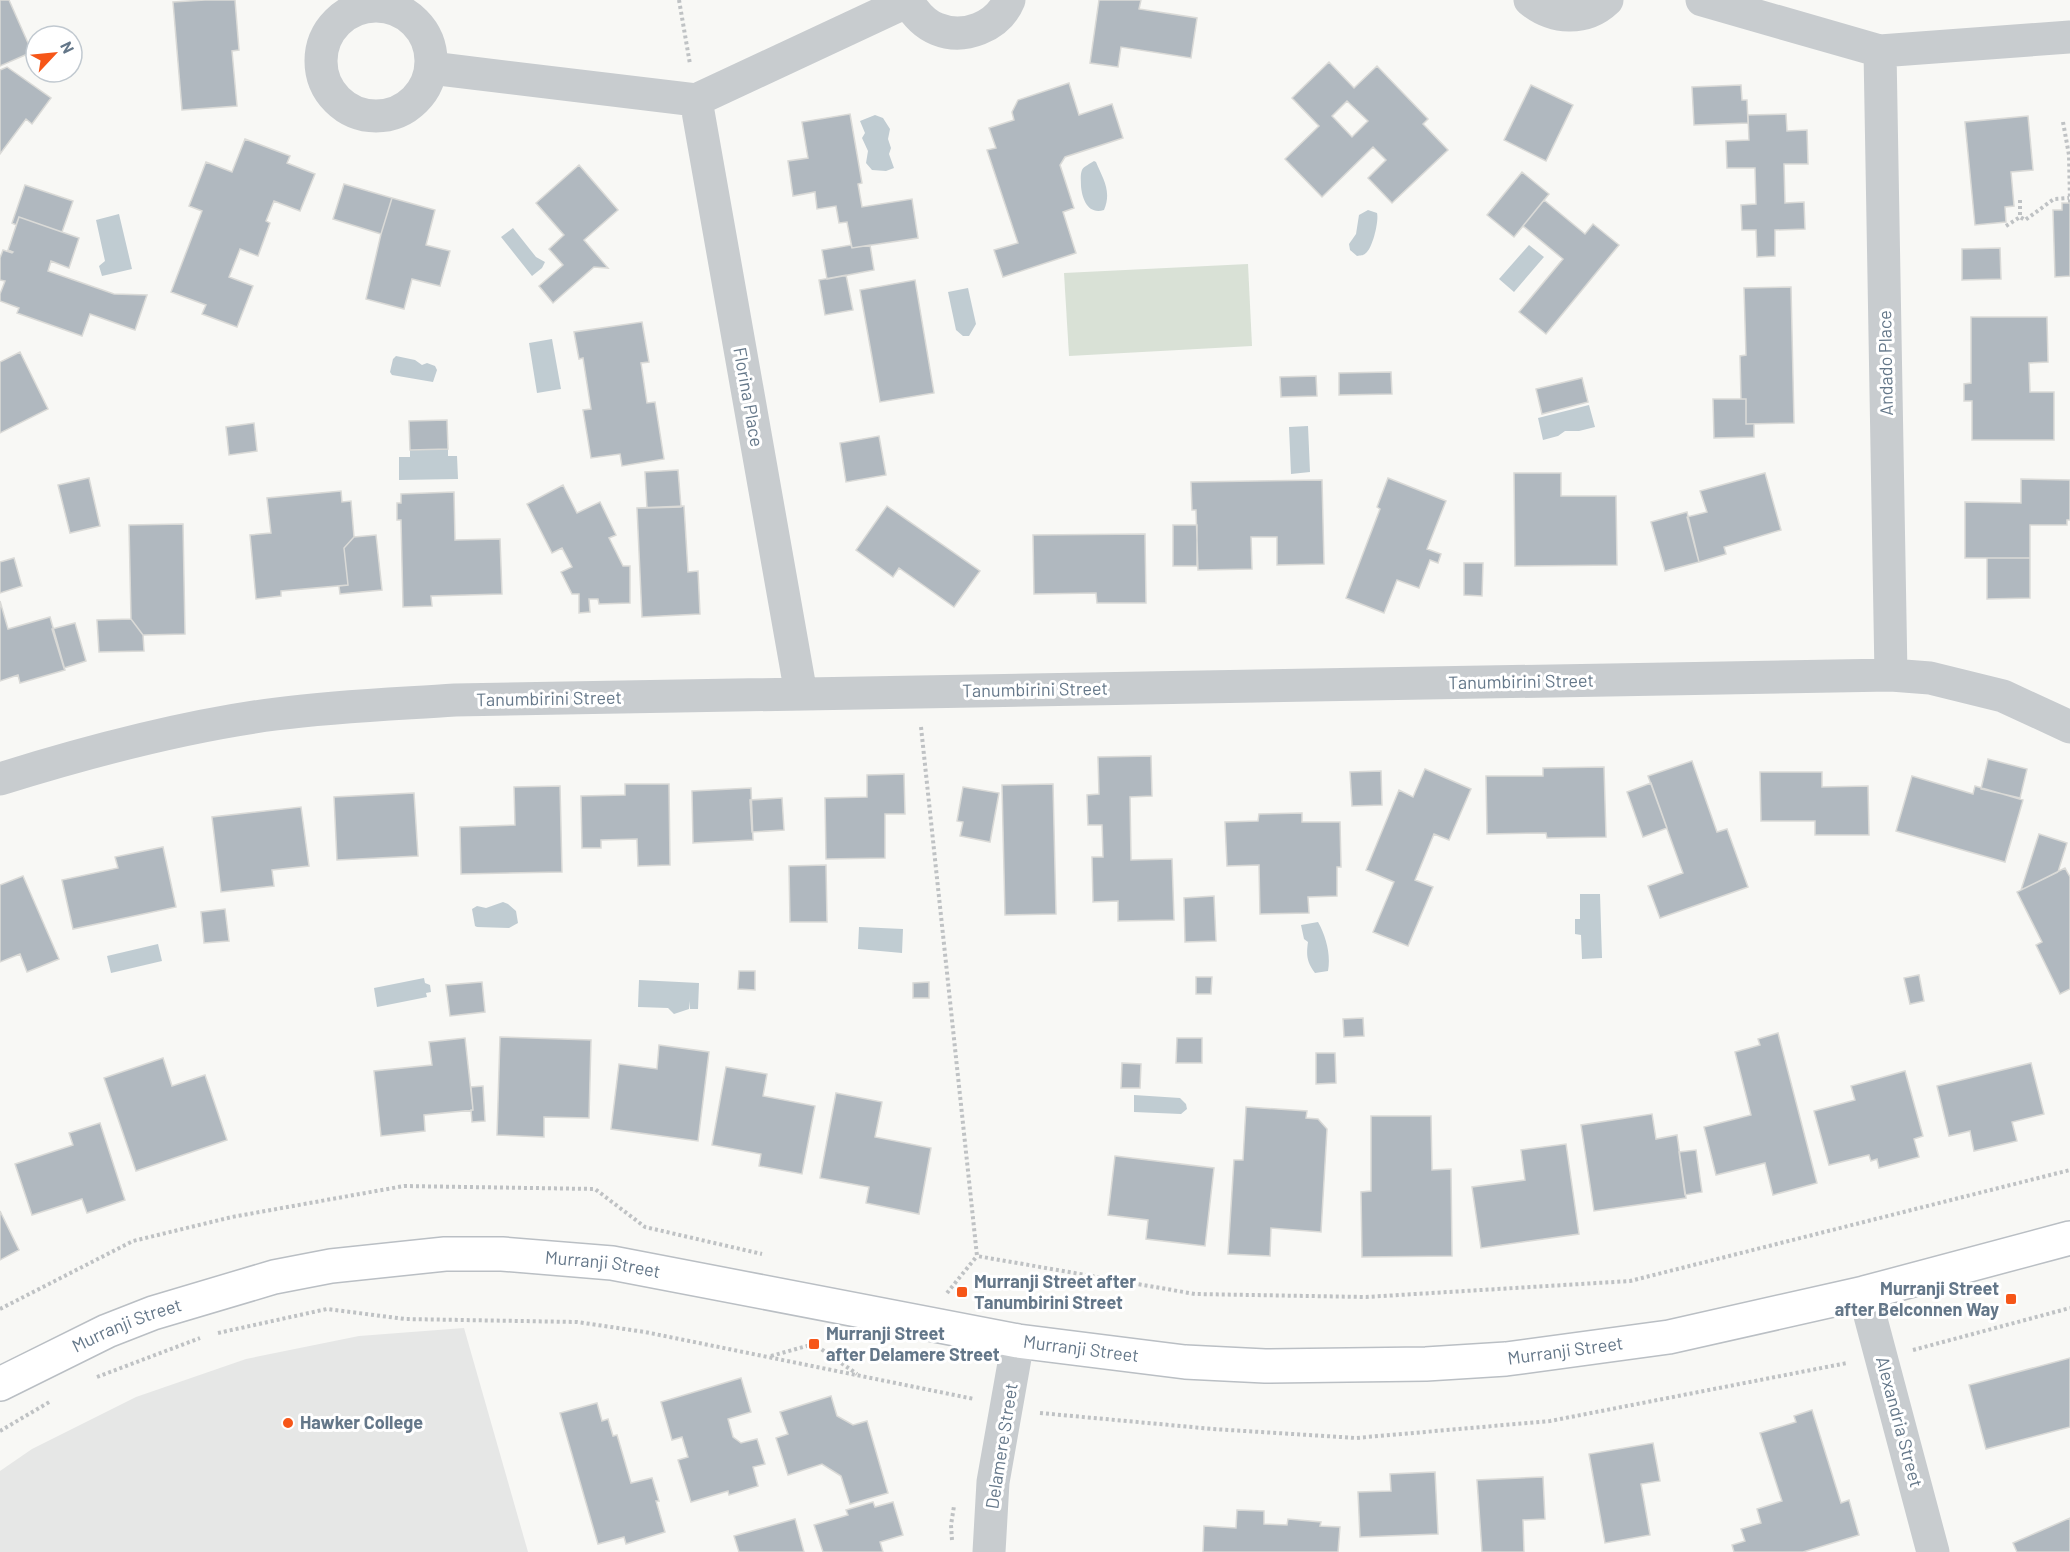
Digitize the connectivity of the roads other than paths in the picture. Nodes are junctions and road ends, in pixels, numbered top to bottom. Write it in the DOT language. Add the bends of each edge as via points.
graph roads {
  1 [pos="1009,0"];
  2 [pos="1530,0"];
  3 [pos="1607,0"];
  4 [pos="1702,0"];
  5 [pos="907,1"];
  6 [pos="2070,37"];
  7 [pos="1880,51"];
  8 [pos="431,68"];
  9 [pos="696,100"];
  10 [pos="1891,675"];
  11 [pos="801,694"];
  12 [pos="2070,727"];
  13 [pos="0,778"];
  14 [pos="2070,1238"];
  15 [pos="1864,1293"];
  16 [pos="1018,1341"];
  17 [pos="0,1384"];
  18 [pos="989,1552"];
  19 [pos="1933,1552"];
  1 -- 5 [label="street" via="996,20 978,30 957,34 937,29 920,18"];
  2 -- 3 [label="street" via="1546,11 1567,15 1587,13"];
  4 -- 7 [label="street"];
  5 -- 9 [label="street"];
  6 -- 7 [label="street"];
  7 -- 10 [label="street, Andado Place"];
  8 -- 9 [label="street"];
  9 -- 11 [label="street, Florina Place"];
  10 -- 11 [label="street, Tanumbirini Street"];
  10 -- 12 [label="street, Tanumbirini Street" via="1930,678 2003,696"];
  11 -- 13 [label="street, Tanumbirini Street" via="455,700 325,708 130,741"];
  14 -- 15 [label="street, Murranji Street"];
  15 -- 16 [label="street, Murranji Street" via="1669,1337 1506,1359 1426,1364 1265,1366 1185,1362"];
  15 -- 19 [label="street, Alexandria Street"];
  16 -- 17 [label="street, Murranji Street" via="612,1263 502,1254 445,1254 332,1266 274,1277 162,1310 107,1331"];
  16 -- 18 [label="street, Delamere Street" via="993,1482"];
}
